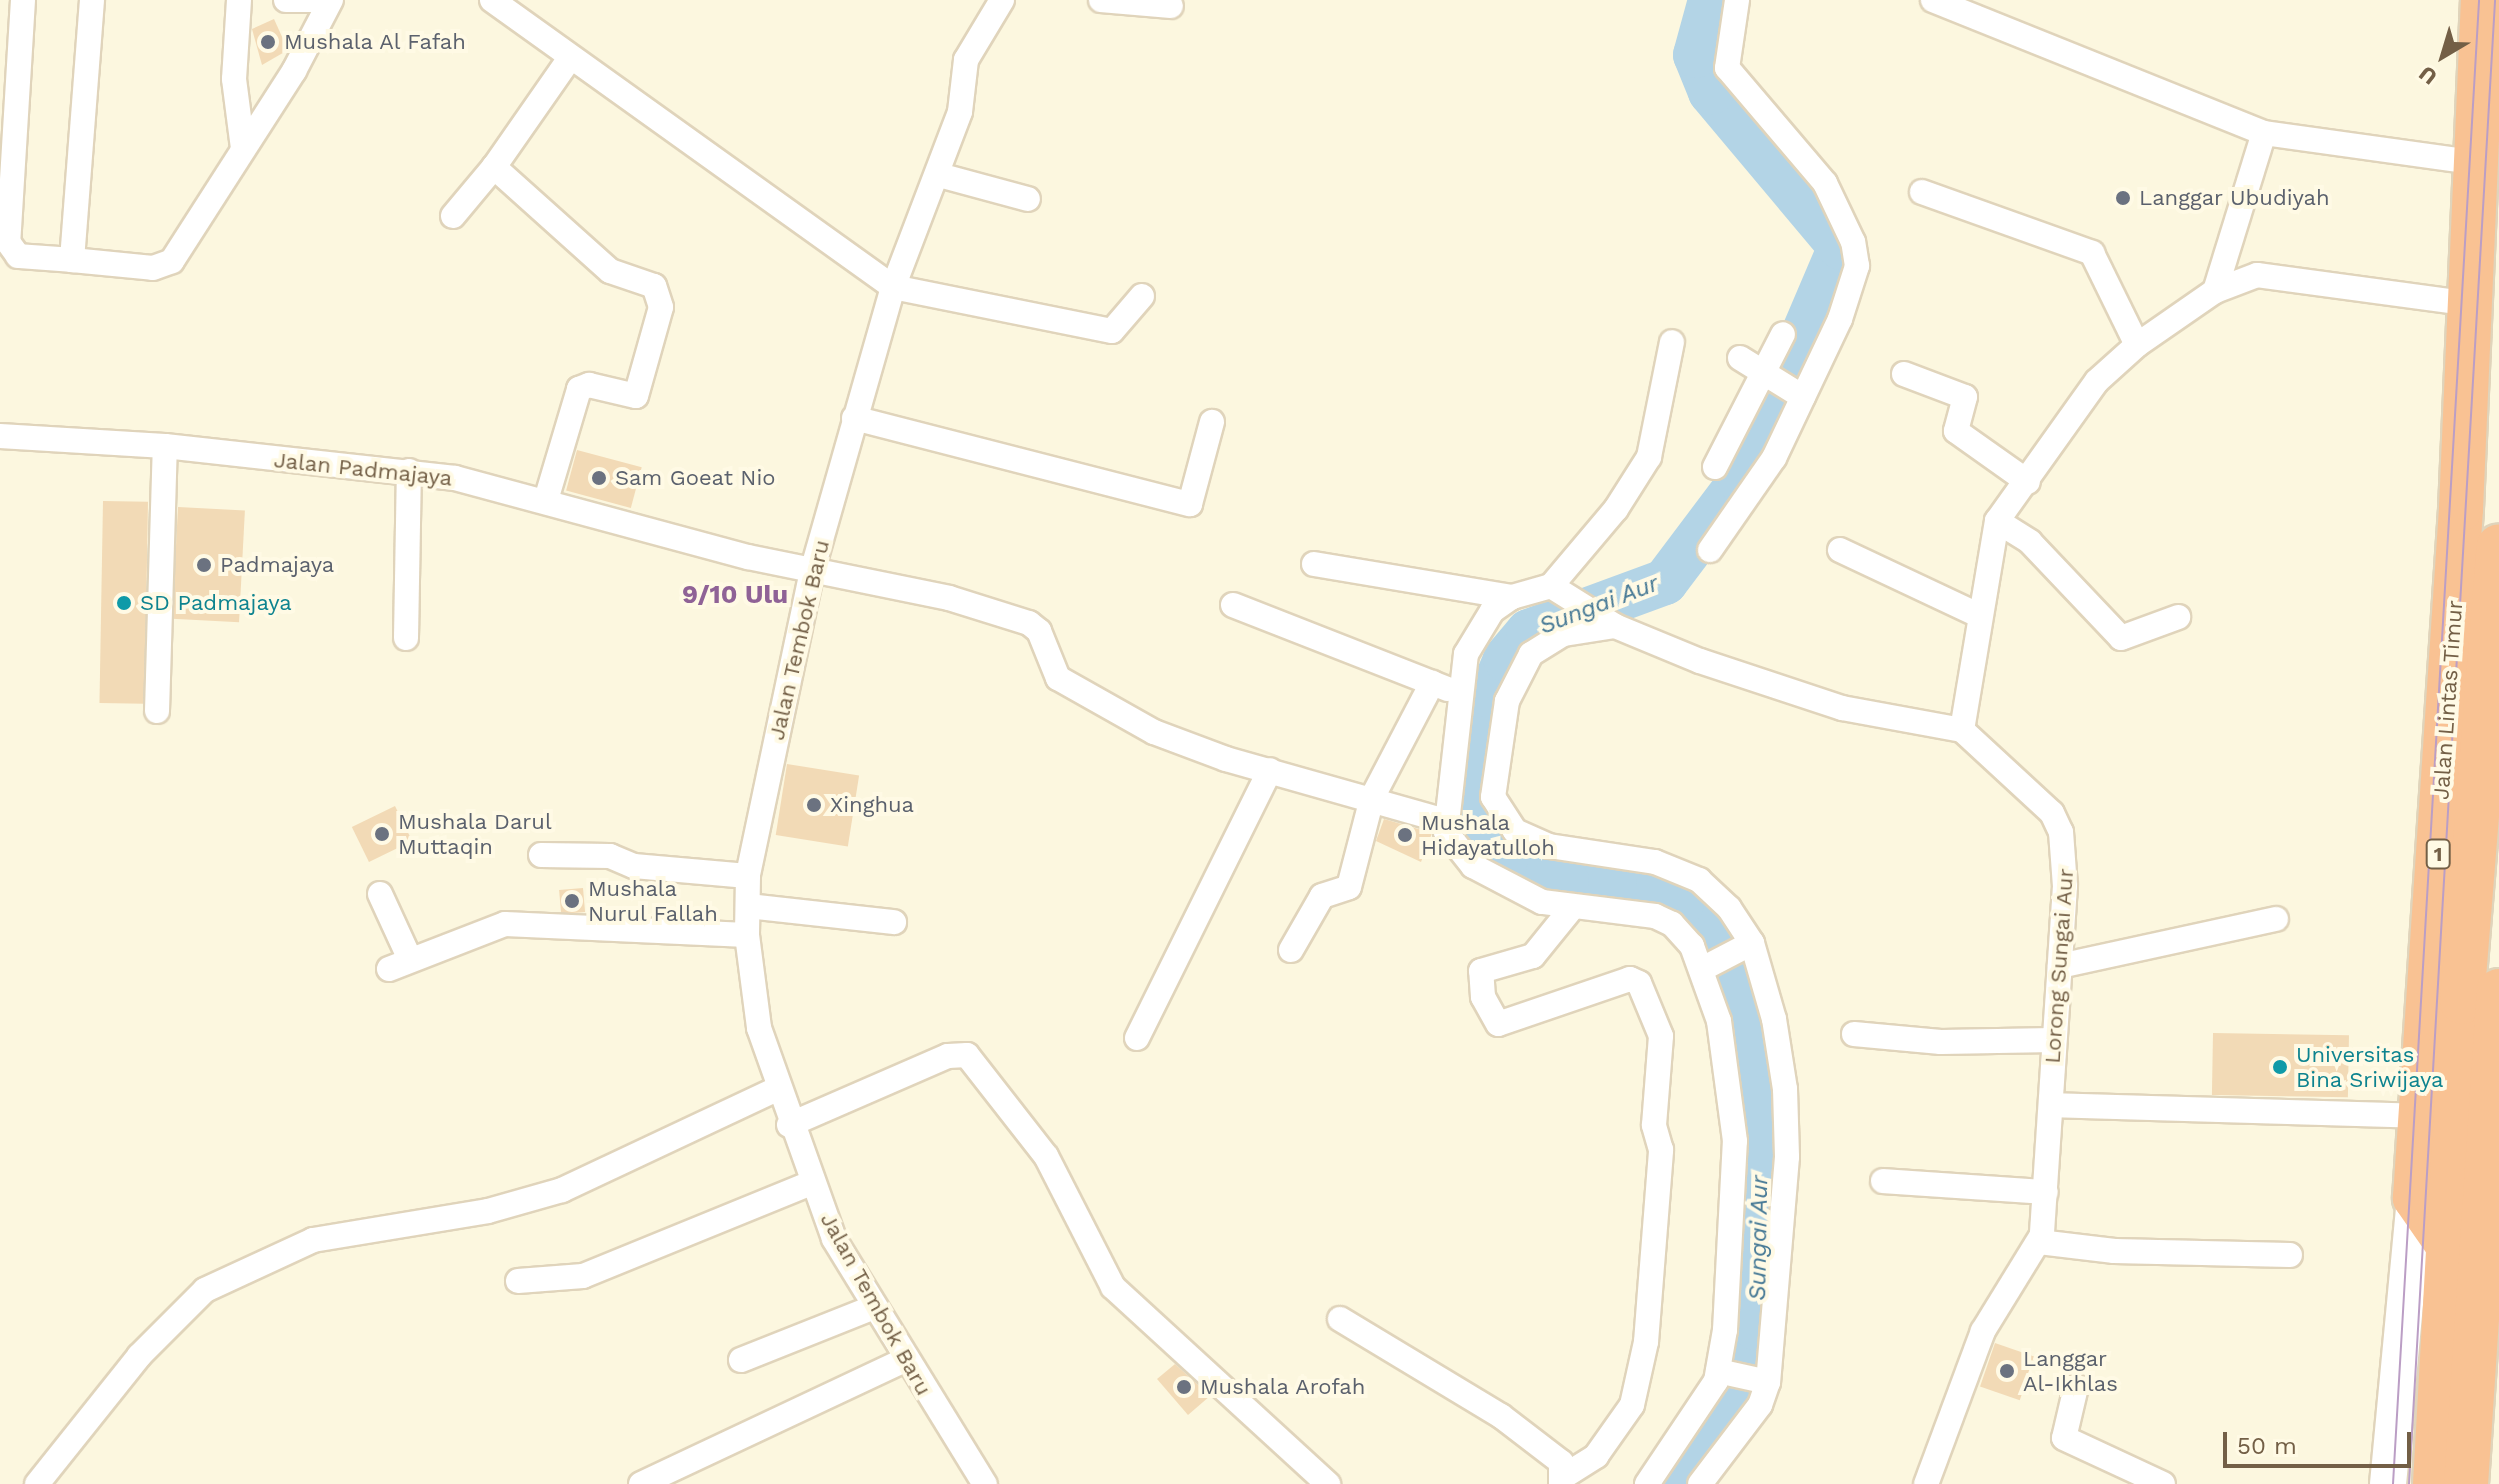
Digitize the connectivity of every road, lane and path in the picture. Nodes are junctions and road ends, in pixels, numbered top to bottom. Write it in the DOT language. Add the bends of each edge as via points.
graph roads {
  1 [pos="23,0"];
  2 [pos="92,0"];
  3 [pos="239,0"];
  4 [pos="286,0"];
  5 [pos="318,0"];
  6 [pos="331,0"];
  7 [pos="492,0"];
  8 [pos="1101,0"];
  9 [pos="1737,0"];
  10 [pos="1933,0"];
  11 [pos="2483,0"];
  12 [pos="1005,1"];
  13 [pos="1171,6"];
  14 [pos="570,58"];
  15 [pos="2264,133"];
  16 [pos="243,148"];
  17 [pos="2472,162"];
  18 [pos="494,167"];
  19 [pos="939,175"];
  20 [pos="1922,192"];
  21 [pos="1028,199"];
  22 [pos="453,216"];
  23 [pos="72,260"];
  24 [pos="893,287"];
  25 [pos="2215,291"];
  26 [pos="1142,296"];
  27 [pos="2465,303"];
  28 [pos="1783,334"];
  29 [pos="1672,342"];
  30 [pos="2137,345"];
  31 [pos="1740,358"];
  32 [pos="1904,374"];
  33 [pos="1768,376"];
  34 [pos="1799,395"];
  35 [pos="854,418"];
  36 [pos="1212,422"];
  37 [pos="0,436"];
  38 [pos="165,446"];
  39 [pos="1715,467"];
  40 [pos="409,471"];
  41 [pos="2028,482"];
  42 [pos="546,500"];
  43 [pos="1997,521"];
  44 [pos="2499,547"];
  45 [pos="1710,550"];
  46 [pos="1840,550"];
  47 [pos="1314,564"];
  48 [pos="812,571"];
  49 [pos="1558,589"];
  50 [pos="1512,597"];
  51 [pos="1233,605"];
  52 [pos="2454,607"];
  53 [pos="1980,616"];
  54 [pos="2178,617"];
  55 [pos="1610,623"];
  56 [pos="2491,636"];
  57 [pos="406,638"];
  58 [pos="1432,683"];
  59 [pos="1459,693"];
  60 [pos="157,711"];
  61 [pos="1962,730"];
  62 [pos="1270,770"];
  63 [pos="1372,798"];
  64 [pos="1445,821"];
  65 [pos="541,855"];
  66 [pos="748,876"];
  67 [pos="380,894"];
  68 [pos="748,906"];
  69 [pos="1571,909"];
  70 [pos="2276,919"];
  71 [pos="894,922"];
  72 [pos="747,935"];
  73 [pos="1747,946"];
  74 [pos="1291,950"];
  75 [pos="2060,966"];
  76 [pos="1707,967"];
  77 [pos="2432,970"];
  78 [pos="2489,1006"];
  79 [pos="1854,1034"];
  80 [pos="1137,1038"];
  81 [pos="2054,1040"];
  82 [pos="777,1089"];
  83 [pos="2051,1105"];
  84 [pos="2422,1116"];
  85 [pos="789,1125"];
  86 [pos="1883,1181"];
  87 [pos="811,1183"];
  88 [pos="2046,1192"];
  89 [pos="2415,1198"];
  90 [pos="2039,1242"];
  91 [pos="2449,1247"];
  92 [pos="2290,1255"];
  93 [pos="2489,1275"];
  94 [pos="518,1281"];
  95 [pos="874,1307"];
  96 [pos="1340,1319"];
  97 [pos="741,1360"];
  98 [pos="897,1364"];
  99 [pos="1747,1377"];
  100 [pos="2076,1387"];
  101 [pos="1564,1479"];
  102 [pos="37,1484"];
  103 [pos="641,1484"];
  104 [pos="985,1484"];
  105 [pos="1328,1484"];
  106 [pos="1647,1484"];
  107 [pos="1700,1484"];
  108 [pos="1926,1484"];
  109 [pos="2163,1484"];
  110 [pos="2388,1484"];
  111 [pos="2435,1484"];
  112 [pos="2466,1484"];
  1 -- 23 [label="street" via="8,242 18,256"];
  2 -- 23 [label="street"];
  3 -- 16 [label="street" via="234,79"];
  4 -- 5 [label="street"];
  6 -- 16 [label="street"];
  7 -- 14 [label="street"];
  8 -- 13 [label="street"];
  9 -- 34 [label="street" via="1727,68 1825,183 1845,220 1857,266"];
  10 -- 15 [label="street"];
  11 -- 17 [label="highway, Jalan Lintas Timur / 1"];
  12 -- 19 [label="street, Jalan Tembok Baru" via="966,60 960,112"];
  14 -- 18 [label="street"];
  14 -- 24 [label="street"];
  15 -- 17 [label="street"];
  15 -- 25 [label="street"];
  16 -- 23 [label="street" via="165,266"];
  17 -- 27 [label="highway, Jalan Lintas Timur / 1"];
  18 -- 22 [label="street"];
  18 -- 42 [label="street" via="610,271 654,286 661,296 636,396 589,385 579,389"];
  19 -- 21 [label="street"];
  19 -- 24 [label="street, Jalan Tembok Baru"];
  20 -- 30 [label="street" via="2092,253"];
  24 -- 26 [label="street" via="1112,331"];
  24 -- 35 [label="street, Jalan Tembok Baru"];
  25 -- 27 [label="street" via="2257,275"];
  25 -- 30 [label="street"];
  27 -- 52 [label="highway, Jalan Lintas Timur / 1" via="2467,406"];
  28 -- 33 [label="street"];
  29 -- 49 [label="street" via="1649,457"];
  30 -- 41 [label="street" via="2097,381"];
  31 -- 33 [label="street"];
  32 -- 41 [label="street" via="1965,397 1956,431"];
  33 -- 34 [label="street"];
  33 -- 39 [label="street"];
  34 -- 45 [label="street" via="1774,458"];
  35 -- 36 [label="street" via="1190,504"];
  35 -- 48 [label="street, Jalan Tembok Baru"];
  37 -- 38 [label="street, Jalan Padmajaya"];
  38 -- 40 [label="street, Jalan Padmajaya"];
  38 -- 60 [label="street"];
  40 -- 42 [label="street, Jalan Padmajaya"];
  40 -- 57 [label="street"];
  41 -- 43 [label="street"];
  42 -- 48 [label="street, Jalan Padmajaya"];
  43 -- 53 [label="street"];
  43 -- 54 [label="street" via="2030,542 2112,634 2129,638"];
  44 -- 56 [label="highway"];
  46 -- 53 [label="street"];
  47 -- 50 [label="street"];
  48 -- 62 [label="street, Jalan Padmajaya" via="949,598 1029,623 1039,631 1058,678 1193,748"];
  48 -- 66 [label="street, Jalan Tembok Baru"];
  49 -- 50 [label="street"];
  49 -- 55 [label="street"];
  50 -- 59 [label="street" via="1482,624 1466,654"];
  51 -- 58 [label="street"];
  52 -- 56 [label="highway"];
  52 -- 77 [label="highway, Jalan Lintas Timur / 1"];
  53 -- 61 [label="street"];
  55 -- 61 [label="street" via="1842,708"];
  55 -- 73 [label="street" via="1550,640 1515,677 1495,808 1515,831 1549,846 1655,862 1699,880 1729,908"];
  56 -- 78 [label="highway"];
  58 -- 59 [label="street"];
  58 -- 63 [label="street"];
  59 -- 64 [label="street"];
  61 -- 75 [label="street, Lorong Sungai Aur" via="2052,813 2061,832 2066,850"];
  62 -- 63 [label="street, Jalan Padmajaya"];
  62 -- 80 [label="street"];
  63 -- 64 [label="street, Jalan Padmajaya"];
  63 -- 74 [label="street" via="1349,887 1322,896"];
  64 -- 69 [label="street" via="1450,844 1473,866 1542,902"];
  65 -- 66 [label="street" via="610,856 634,866"];
  66 -- 68 [label="street, Jalan Tembok Baru"];
  67 -- 72 [label="street" via="399,963 505,924"];
  68 -- 71 [label="street"];
  68 -- 72 [label="street, Jalan Tembok Baru"];
  69 -- 76 [label="street" via="1655,916 1672,924"];
  69 -- 101 [label="street" via="1533,956 1481,971 1483,997 1498,1024 1630,979 1639,983 1661,1036 1654,1125 1661,1150 1646,1342 1632,1405 1596,1456"];
  70 -- 75 [label="street"];
  72 -- 82 [label="street, Jalan Tembok Baru" via="759,1028"];
  73 -- 76 [label="street"];
  73 -- 99 [label="street" via="1774,1019 1785,1089 1787,1157"];
  75 -- 81 [label="street, Lorong Sungai Aur"];
  76 -- 99 [label="street" via="1731,1072 1731,1279"];
  77 -- 78 [label="highway"];
  77 -- 84 [label="highway, Jalan Lintas Timur / 1"];
  78 -- 91 [label="highway"];
  78 -- 93 [label="highway"];
  79 -- 81 [label="street" via="1941,1042"];
  81 -- 83 [label="street, Lorong Sungai Aur"];
  82 -- 85 [label="street, Jalan Tembok Baru"];
  82 -- 102 [label="street" via="562,1190 488,1211 313,1240 205,1290 139,1356"];
  83 -- 84 [label="street"];
  83 -- 88 [label="street, Lorong Sungai Aur"];
  84 -- 89 [label="highway, Jalan Lintas Timur / 1"];
  85 -- 87 [label="street, Jalan Tembok Baru"];
  85 -- 105 [label="street" via="948,1056 967,1055 1046,1156 1113,1287"];
  86 -- 88 [label="street"];
  87 -- 94 [label="street" via="583,1276"];
  87 -- 95 [label="street, Jalan Tembok Baru" via="834,1239"];
  88 -- 90 [label="street, Lorong Sungai Aur"];
  89 -- 91 [label="highway"];
  89 -- 110 [label="street"];
  90 -- 92 [label="street"];
  90 -- 108 [label="street, Lorong Sungai Aur" via="1983,1331"];
  91 -- 111 [label="highway"];
  93 -- 112 [label="highway"];
  95 -- 97 [label="street"];
  95 -- 98 [label="street, Jalan Tembok Baru"];
  96 -- 101 [label="street" via="1501,1416 1561,1462"];
  98 -- 103 [label="street"];
  98 -- 104 [label="street, Jalan Tembok Baru"];
  99 -- 106 [label="street" via="1701,1410"];
  99 -- 107 [label="street" via="1760,1405"];
  100 -- 109 [label="street" via="2064,1438"];
}
